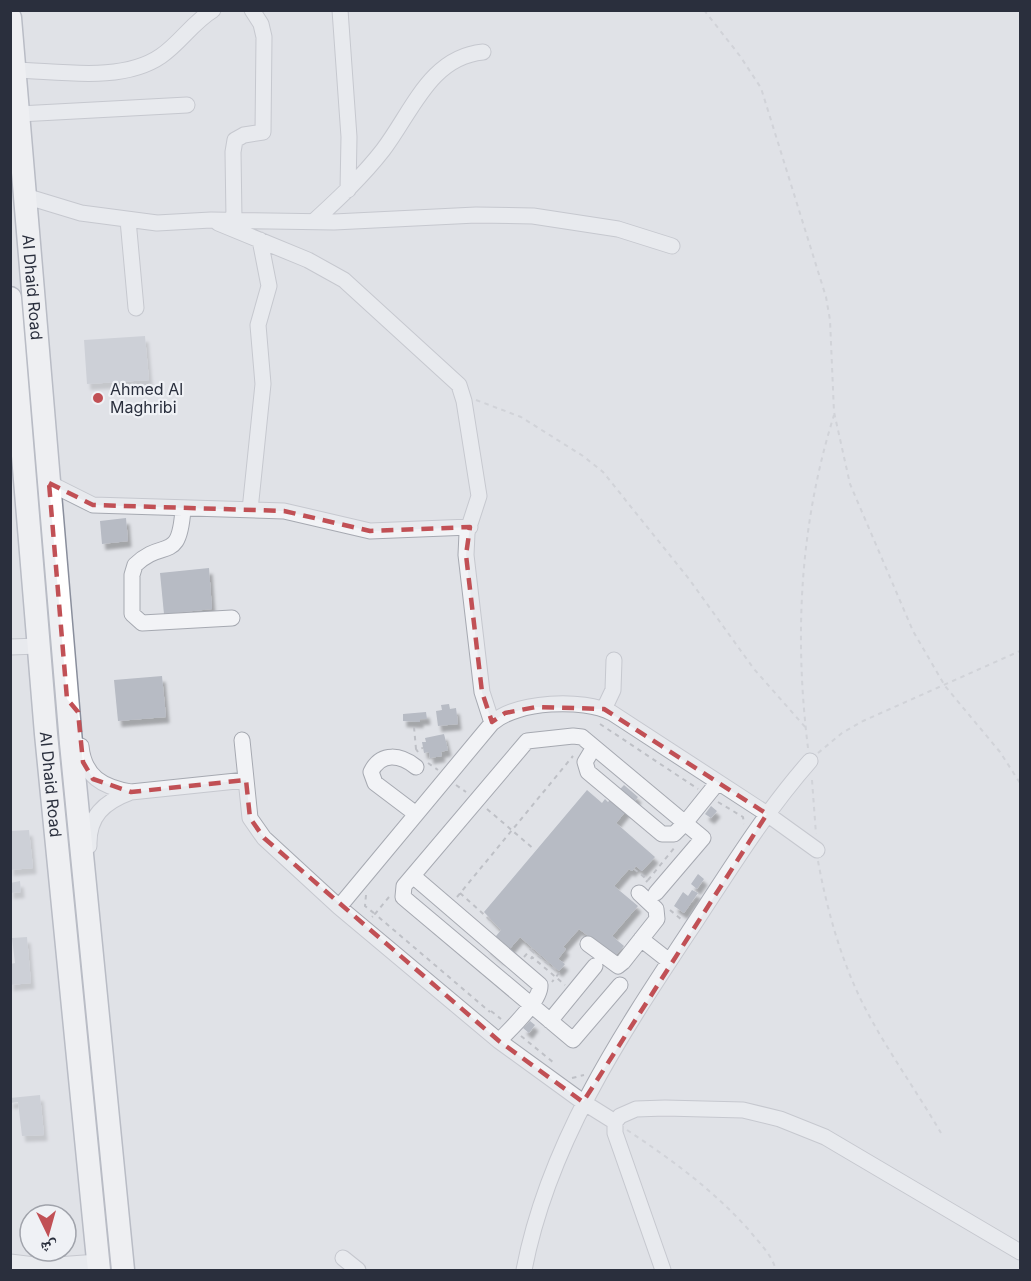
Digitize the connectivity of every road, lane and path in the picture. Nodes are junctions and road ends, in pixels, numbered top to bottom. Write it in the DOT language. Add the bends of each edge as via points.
graph roads {
  1 [pos="213,10"];
  2 [pos="252,10"];
  3 [pos="340,10"];
  4 [pos="704,10"];
  5 [pos="10,18"];
  6 [pos="483,52"];
  7 [pos="14,70"];
  8 [pos="187,105"];
  9 [pos="19,114"];
  10 [pos="348,190"];
  11 [pos="25,196"];
  12 [pos="234,219"];
  13 [pos="128,220"];
  14 [pos="211,220"];
  15 [pos="313,222"];
  16 [pos="260,240"];
  17 [pos="672,246"];
  18 [pos="10,298"];
  19 [pos="136,308"];
  20 [pos="463,395"];
  21 [pos="834,412"];
  22 [pos="49,483"];
  23 [pos="183,509"];
  24 [pos="250,510"];
  25 [pos="470,527"];
  26 [pos="232,618"];
  27 [pos="39,646"];
  28 [pos="10,647"];
  29 [pos="1020,651"];
  30 [pos="614,660"];
  31 [pos="945,686"];
  32 [pos="67,699"];
  33 [pos="604,709"];
  34 [pos="492,723"];
  35 [pos="414,727"];
  36 [pos="806,728"];
  37 [pos="242,740"];
  38 [pos="590,744"];
  39 [pos="416,749"];
  40 [pos="810,761"];
  41 [pos="416,767"];
  42 [pos="246,780"];
  43 [pos="718,782"];
  44 [pos="1020,783"];
  45 [pos="456,785"];
  46 [pos="131,792"];
  47 [pos="476,801"];
  48 [pos="416,814"];
  49 [pos="767,814"];
  50 [pos="685,823"];
  51 [pos="512,830"];
  52 [pos="674,834"];
  53 [pos="535,850"];
  54 [pos="817,850"];
  55 [pos="413,876"];
  56 [pos="648,880"];
  57 [pos="84,891"];
  58 [pos="402,892"];
  59 [pos="460,893"];
  60 [pos="639,893"];
  61 [pos="656,893"];
  62 [pos="449,906"];
  63 [pos="339,907"];
  64 [pos="489,923"];
  65 [pos="641,939"];
  66 [pos="588,944"];
  67 [pos="519,950"];
  68 [pos="669,961"];
  69 [pos="595,966"];
  70 [pos="620,985"];
  71 [pos="574,992"];
  72 [pos="531,1005"];
  73 [pos="550,1021"];
  74 [pos="480,1025"];
  75 [pos="499,1041"];
  76 [pos="583,1102"];
  77 [pos="615,1122"];
  78 [pos="941,1133"];
  79 [pos="1020,1252"];
  80 [pos="343,1258"];
  81 [pos="10,1262"];
  82 [pos="39,1268"];
  83 [pos="112,1269"];
  84 [pos="358,1270"];
  85 [pos="524,1270"];
  86 [pos="663,1270"];
  87 [pos="776,1270"];
  1 -- 7 [label="street" via="162,56 138,69"];
  2 -- 12 [label="street" via="264,37 263,132 235,141"];
  3 -- 10 [label="street" via="349,137"];
  4 -- 21 [label="path" via="753,73 768,106 826,297"];
  5 -- 7 [label="highway, Al Dhaid Road"];
  6 -- 10 [label="street" via="459,57 439,71 384,148"];
  7 -- 9 [label="highway, Al Dhaid Road"];
  8 -- 9 [label="street"];
  9 -- 11 [label="highway, Al Dhaid Road"];
  10 -- 15 [label="street"];
  11 -- 13 [label="street" via="70,210"];
  11 -- 22 [label="highway, Al Dhaid Road"];
  12 -- 14 [label="street"];
  12 -- 15 [label="street"];
  13 -- 14 [label="street"];
  13 -- 19 [label="street"];
  14 -- 16 [label="street"];
  15 -- 17 [label="street" via="533,216 618,229"];
  16 -- 20 [label="street" via="344,280 450,375"];
  16 -- 24 [label="street" via="269,286 258,324 263,384"];
  18 -- 27 [label="highway, Al Dhaid Road"];
  20 -- 25 [label="street" via="479,496"];
  20 -- 36 [label="path" via="521,417 603,472 746,658"];
  21 -- 31 [label="path" via="850,484 913,631"];
  21 -- 36 [label="path" via="815,478 802,579"];
  22 -- 23 [label="street" via="93,505"];
  22 -- 32 [label="highway, Al Dhaid Road"];
  23 -- 24 [label="street"];
  23 -- 26 [label="street" via="177,543 135,565 132,614 142,623"];
  24 -- 25 [label="street" via="300,513 370,531"];
  25 -- 34 [label="street" via="466,555 482,692"];
  27 -- 28 [label="street"];
  27 -- 83 [label="highway, Al Dhaid Road"];
  29 -- 31 [label="path"];
  30 -- 33 [label="street" via="613,690"];
  31 -- 40 [label="path" via="856,725 824,746"];
  31 -- 44 [label="path" via="1000,752"];
  32 -- 46 [label="street" via="78,712 83,762 93,779"];
  32 -- 57 [label="highway, Al Dhaid Road"];
  33 -- 34 [label="street" via="571,704 536,707 505,713"];
  33 -- 38 [label="path"];
  33 -- 43 [label="street"];
  34 -- 48 [label="street"];
  35 -- 39 [label="path"];
  36 -- 40 [label="path"];
  37 -- 42 [label="street"];
  38 -- 47 [label="street" via="573,736 526,741"];
  38 -- 50 [label="street"];
  38 -- 51 [label="path"];
  38 -- 52 [label="street" via="585,762 588,772 662,834"];
  40 -- 49 [label="street"];
  40 -- 54 [label="path"];
  41 -- 48 [label="street" via="396,756 379,761 371,771 375,783"];
  42 -- 46 [label="street"];
  42 -- 63 [label="street" via="250,818 264,838"];
  43 -- 49 [label="street"];
  43 -- 50 [label="street"];
  45 -- 47 [label="path"];
  46 -- 57 [label="street" via="106,804 91,823 90,872"];
  47 -- 51 [label="path"];
  47 -- 55 [label="street"];
  48 -- 63 [label="street"];
  49 -- 54 [label="street"];
  49 -- 68 [label="street"];
  50 -- 52 [label="street"];
  50 -- 61 [label="street" via="703,838"];
  51 -- 53 [label="path"];
  51 -- 59 [label="path"];
  52 -- 56 [label="path" via="680,841"];
  54 -- 78 [label="path" via="852,981"];
  55 -- 58 [label="street"];
  55 -- 62 [label="street"];
  57 -- 83 [label="highway, Al Dhaid Road"];
  58 -- 72 [label="street" via="410,903"];
  58 -- 74 [label="path" via="392,894 375,914 491,1011"];
  59 -- 62 [label="path"];
  59 -- 64 [label="path"];
  60 -- 65 [label="street" via="658,913"];
  62 -- 72 [label="street" via="535,979 540,992"];
  63 -- 74 [label="street"];
  65 -- 66 [label="street" via="618,966"];
  65 -- 68 [label="street"];
  67 -- 71 [label="path"];
  68 -- 76 [label="street"];
  69 -- 71 [label="street"];
  70 -- 73 [label="street" via="573,1040"];
  71 -- 73 [label="street"];
  72 -- 73 [label="street"];
  72 -- 75 [label="street"];
  74 -- 75 [label="street"];
  75 -- 76 [label="street"];
  76 -- 77 [label="street"];
  76 -- 85 [label="street" via="543,1200"];
  77 -- 79 [label="street" via="636,1109 665,1108 743,1110 780,1119 825,1137"];
  77 -- 86 [label="street" via="617,1143"];
  77 -- 87 [label="path" via="678,1164 723,1201 772,1257"];
  80 -- 84 [label="street"];
  81 -- 82 [label="street"];
  82 -- 83 [label="street"];
}
